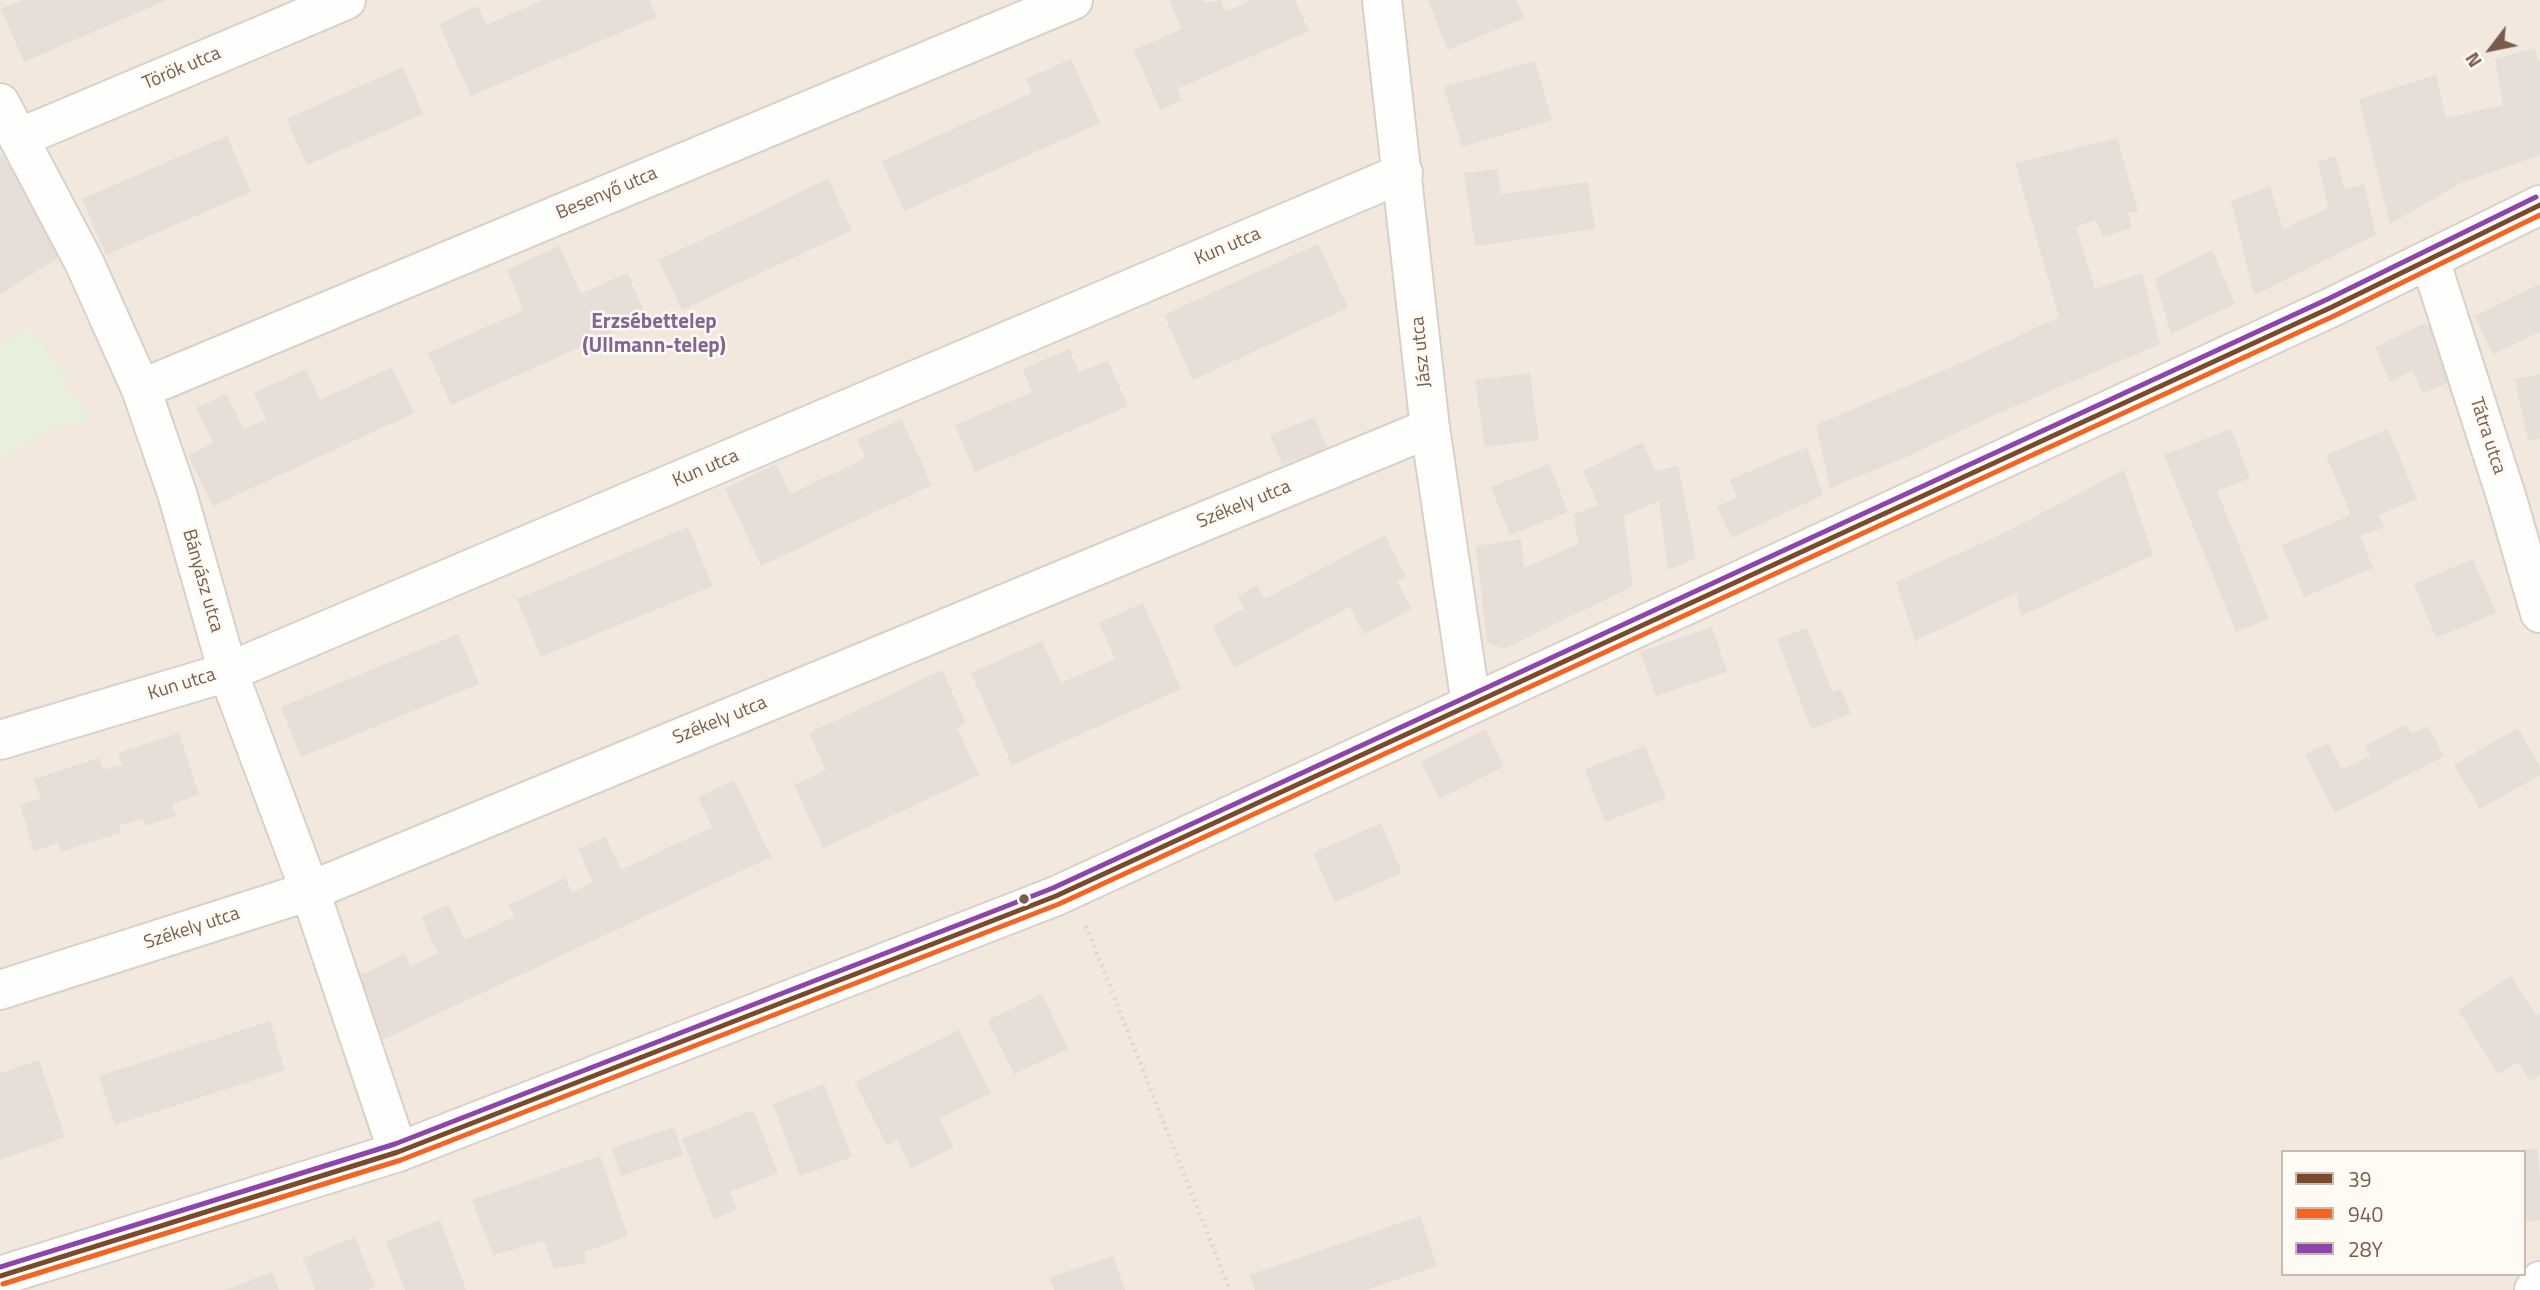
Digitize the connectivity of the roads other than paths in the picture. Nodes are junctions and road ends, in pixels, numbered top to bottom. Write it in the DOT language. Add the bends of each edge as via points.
graph roads {
  1 [pos="346,0"];
  2 [pos="1073,0"];
  3 [pos="1382,0"];
  4 [pos="0,103"];
  5 [pos="19,138"];
  6 [pos="1403,173"];
  7 [pos="2540,205"];
  8 [pos="2430,260"];
  9 [pos="141,389"];
  10 [pos="1430,428"];
  11 [pos="2540,613"];
  12 [pos="228,671"];
  13 [pos="1471,704"];
  14 [pos="0,740"];
  15 [pos="310,891"];
  16 [pos="0,990"];
  17 [pos="398,1152"];
  18 [pos="0,1276"];
  19 [pos="2540,1281"];
  20 [pos="2534,1290"];
  1 -- 5 [label="street, Török utca"];
  2 -- 9 [label="street, Besenyő utca"];
  3 -- 6 [label="street, Jász utca"];
  4 -- 5 [label="street, Bányász utca"];
  5 -- 9 [label="street, Bányász utca" via="84,261"];
  6 -- 10 [label="street, Jász utca"];
  6 -- 12 [label="street, Kun utca"];
  7 -- 8 [label="street"];
  8 -- 11 [label="street, Tátra utca"];
  8 -- 13 [label="street"];
  9 -- 12 [label="street, Bányász utca" via="177,493"];
  10 -- 13 [label="street, Jász utca"];
  10 -- 15 [label="street, Székely utca"];
  12 -- 14 [label="street, Kun utca"];
  12 -- 15 [label="street, Bányász utca"];
  13 -- 17 [label="street" via="1071,888"];
  15 -- 16 [label="street, Székely utca"];
  15 -- 17 [label="street, Bányász utca"];
  17 -- 18 [label="street"];
  19 -- 20 [label="street"];
}
